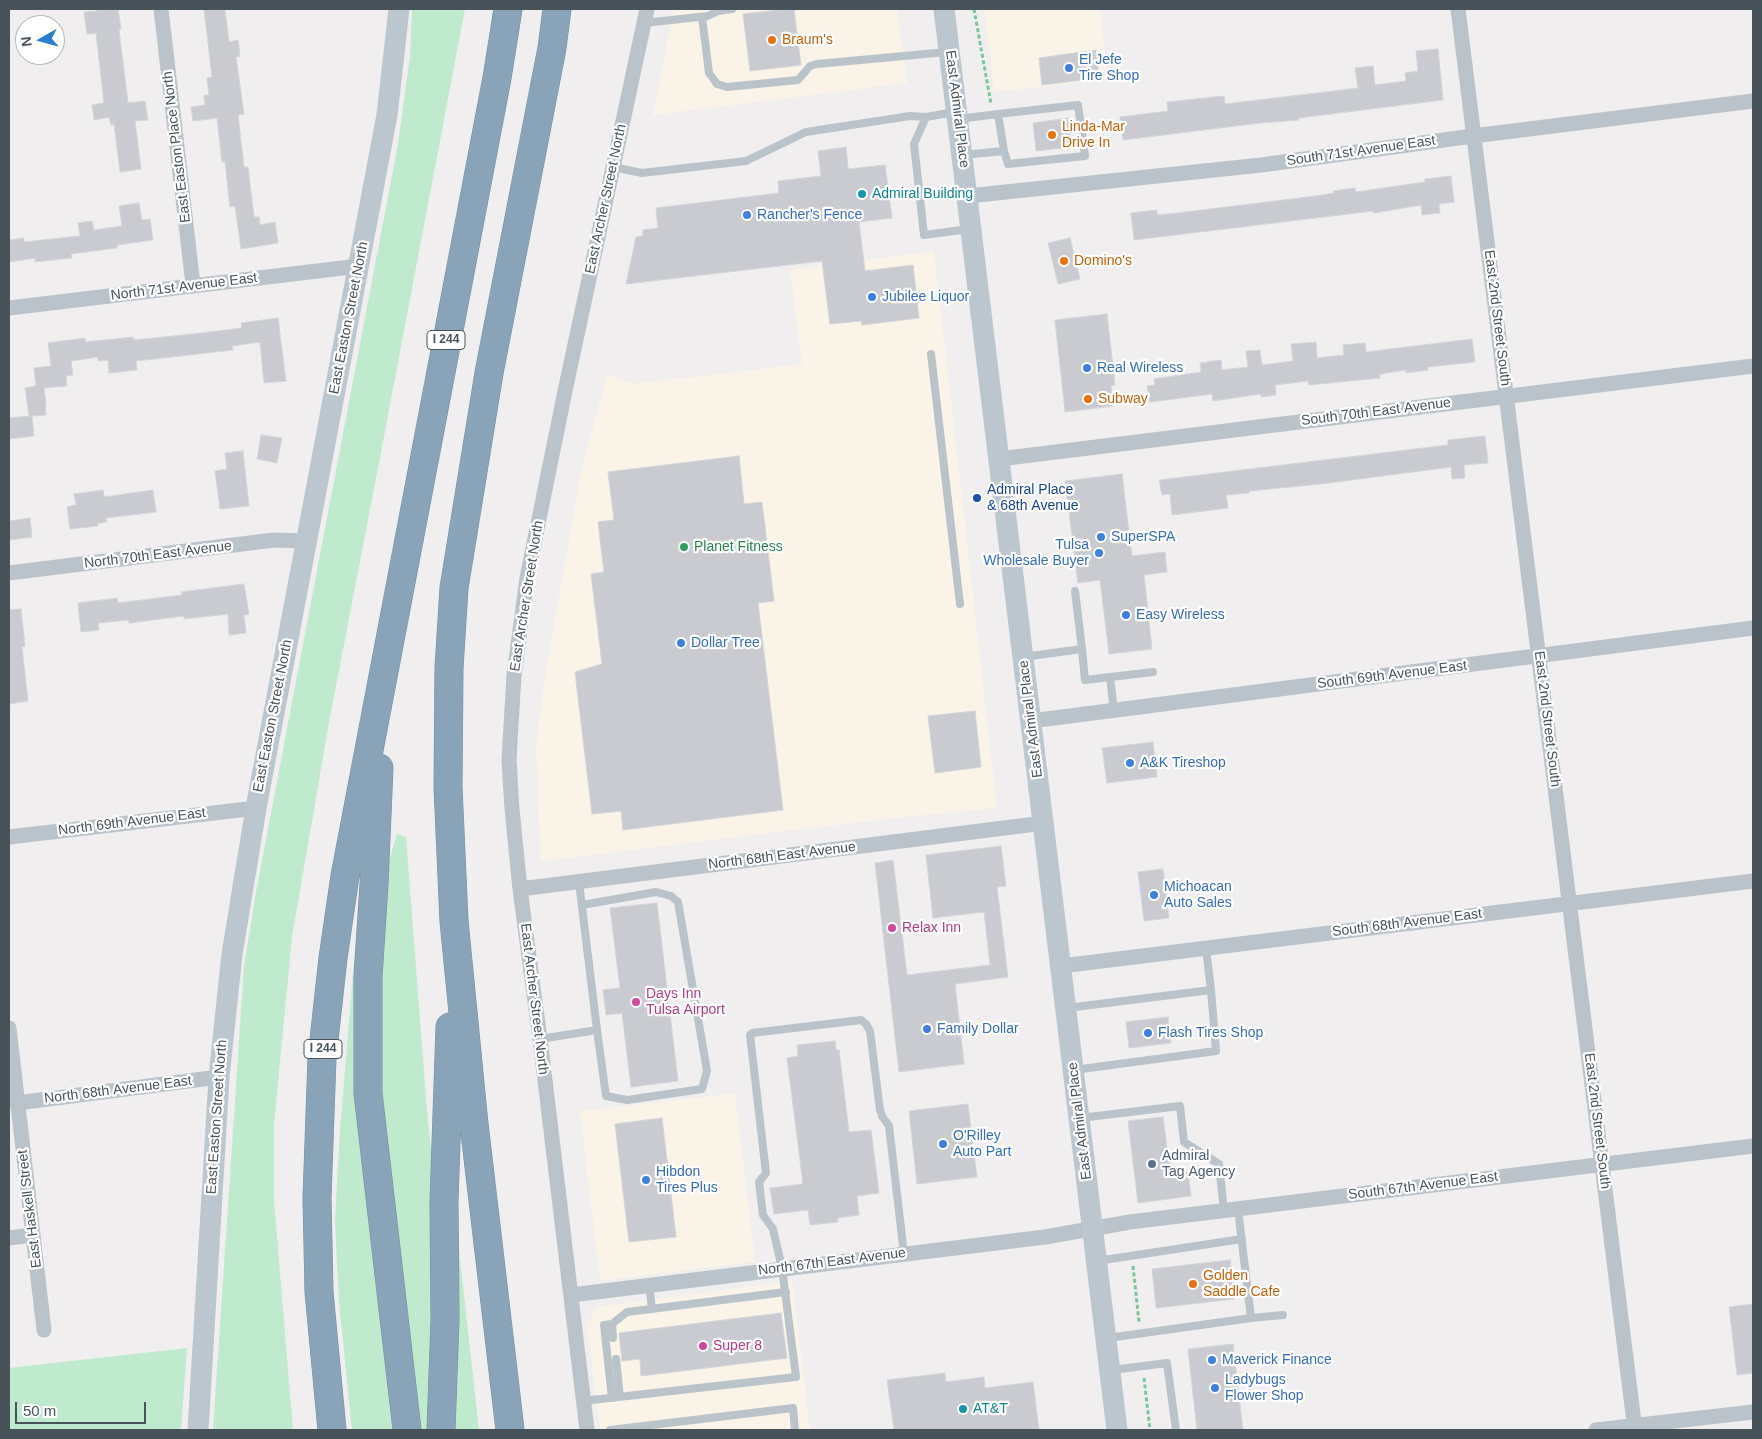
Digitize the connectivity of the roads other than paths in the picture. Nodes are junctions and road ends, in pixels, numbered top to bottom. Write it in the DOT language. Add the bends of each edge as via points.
graph roads {
  1 [pos="161,9"];
  2 [pos="399,9"];
  3 [pos="508,9"];
  4 [pos="557,9"];
  5 [pos="732,9"];
  6 [pos="944,9"];
  7 [pos="1458,9"];
  8 [pos="645,16"];
  9 [pos="702,17"];
  10 [pos="950,52"];
  11 [pos="1753,101"];
  12 [pos="996,114"];
  13 [pos="957,115"];
  14 [pos="926,117"];
  15 [pos="1473,136"];
  16 [pos="1004,151"];
  17 [pos="962,155"];
  18 [pos="613,167"];
  19 [pos="968,196"];
  20 [pos="972,229"];
  21 [pos="359,266"];
  22 [pos="193,286"];
  23 [pos="9,308"];
  24 [pos="931,354"];
  25 [pos="1753,366"];
  26 [pos="1507,396"];
  27 [pos="999,459"];
  28 [pos="307,541"];
  29 [pos="9,573"];
  30 [pos="1075,591"];
  31 [pos="960,604"];
  32 [pos="1753,628"];
  33 [pos="1082,649"];
  34 [pos="1024,657"];
  35 [pos="1539,657"];
  36 [pos="383,672"];
  37 [pos="1153,672"];
  38 [pos="1110,677"];
  39 [pos="1114,710"];
  40 [pos="1031,721"];
  41 [pos="256,808"];
  42 [pos="1044,823"];
  43 [pos="9,837"];
  44 [pos="1753,881"];
  45 [pos="579,882"];
  46 [pos="520,889"];
  47 [pos="1570,903"];
  48 [pos="582,905"];
  49 [pos="454,921"];
  50 [pos="1206,949"];
  51 [pos="1061,966"];
  52 [pos="1211,990"];
  53 [pos="1066,1008"];
  54 [pos="9,1028"];
  55 [pos="597,1030"];
  56 [pos="540,1039"];
  57 [pos="1074,1070"];
  58 [pos="219,1077"];
  59 [pos="18,1103"];
  60 [pos="1080,1118"];
  61 [pos="1753,1146"];
  62 [pos="1603,1164"];
  63 [pos="1231,1210"];
  64 [pos="1093,1229"];
  65 [pos="33,1235"];
  66 [pos="9,1238"];
  67 [pos="1242,1239"];
  68 [pos="904,1254"];
  69 [pos="1097,1261"];
  70 [pos="782,1268"];
  71 [pos="649,1285"];
  72 [pos="786,1292"];
  73 [pos="571,1295"];
  74 [pos="652,1309"];
  75 [pos="1283,1315"];
  76 [pos="1251,1318"];
  77 [pos="612,1324"];
  78 [pos="44,1330"];
  79 [pos="613,1338"];
  80 [pos="1106,1338"];
  81 [pos="616,1359"];
  82 [pos="1110,1370"];
  83 [pos="616,1398"];
  84 [pos="583,1401"];
  85 [pos="1753,1412"];
  86 [pos="1635,1428"];
  87 [pos="198,1430"];
  88 [pos="332,1430"];
  89 [pos="408,1430"];
  90 [pos="441,1430"];
  91 [pos="510,1430"];
  92 [pos="587,1430"];
  93 [pos="616,1430"];
  94 [pos="795,1430"];
  95 [pos="1117,1430"];
  96 [pos="1176,1430"];
  97 [pos="1596,1430"];
  1 -- 22 [label="street, East Easton Place North"];
  2 -- 21 [label="main road, East Easton Street North" via="387,115"];
  3 -- 36 [label="highway, I 244"];
  4 -- 49 [label="highway" via="489,373 454,588 449,668 448,787"];
  5 -- 9 [label="lane" via="718,10"];
  6 -- 10 [label="main road, East Admiral Place"];
  7 -- 15 [label="street, East 2nd Street South"];
  8 -- 9 [label="lane"];
  8 -- 18 [label="street, East Archer Street North"];
  9 -- 10 [label="lane" via="709,73 716,84 728,87 798,80 810,66 817,64"];
  10 -- 13 [label="main road, East Admiral Place"];
  11 -- 15 [label="street, South 71st Avenue East"];
  12 -- 13 [label="lane"];
  12 -- 16 [label="lane"];
  12 -- 16 [label="lane" via="1078,105 1085,156 1008,164"];
  13 -- 14 [label="lane"];
  13 -- 17 [label="main road, East Admiral Place"];
  14 -- 18 [label="lane" via="910,116 806,132 746,161 642,173"];
  14 -- 20 [label="lane" via="914,144 924,235"];
  15 -- 19 [label="street, South 71st Avenue East" via="1261,165"];
  15 -- 26 [label="street, East 2nd Street South"];
  16 -- 17 [label="lane"];
  17 -- 19 [label="main road, East Admiral Place"];
  18 -- 46 [label="street, East Archer Street North" via="561,409 520,624 509,760"];
  19 -- 20 [label="main road, East Admiral Place"];
  20 -- 27 [label="main road, East Admiral Place"];
  21 -- 22 [label="street, North 71st Avenue East"];
  21 -- 28 [label="main road, East Easton Street North"];
  22 -- 23 [label="street, North 71st Avenue East"];
  24 -- 31 [label="lane"];
  25 -- 26 [label="street, South 70th East Avenue"];
  26 -- 27 [label="street, South 70th East Avenue"];
  26 -- 35 [label="street, East 2nd Street South"];
  27 -- 34 [label="main road, East Admiral Place"];
  28 -- 29 [label="street, North 70th East Avenue" via="274,540"];
  28 -- 41 [label="main road, East Easton Street North"];
  30 -- 33 [label="lane"];
  32 -- 35 [label="street, South 69th Avenue East"];
  33 -- 34 [label="lane"];
  33 -- 38 [label="lane" via="1085,680"];
  34 -- 40 [label="main road, East Admiral Place"];
  35 -- 39 [label="street, South 69th Avenue East"];
  35 -- 47 [label="street, East 2nd Street South"];
  36 -- 88 [label="highway, I 244" via="345,876 322,1058 317,1198 319,1292"];
  36 -- 89 [label="highway" via="368,977 368,1093"];
  37 -- 38 [label="lane"];
  38 -- 39 [label="lane"];
  39 -- 40 [label="street, South 69th Avenue East"];
  40 -- 42 [label="main road, East Admiral Place"];
  41 -- 43 [label="street, North 69th Avenue East"];
  41 -- 58 [label="main road, East Easton Street North" via="232,954"];
  42 -- 45 [label="street, North 68th East Avenue"];
  42 -- 51 [label="main road, East Admiral Place"];
  44 -- 47 [label="street, South 68th Avenue East"];
  45 -- 46 [label="street, North 68th East Avenue"];
  45 -- 48 [label="lane"];
  46 -- 56 [label="street, East Archer Street North"];
  47 -- 50 [label="street, South 68th Avenue East"];
  47 -- 62 [label="street, East 2nd Street South"];
  48 -- 55 [label="lane"];
  48 -- 55 [label="lane" via="656,892 671,896 678,902 707,1071 702,1089 628,1100 606,1096"];
  49 -- 90 [label="highway" via="444,1201 445,1320"];
  49 -- 91 [label="highway"];
  50 -- 51 [label="street, South 68th Avenue East"];
  50 -- 52 [label="lane"];
  51 -- 53 [label="main road, East Admiral Place"];
  52 -- 53 [label="lane"];
  52 -- 57 [label="lane" via="1216,1051"];
  53 -- 57 [label="main road, East Admiral Place"];
  54 -- 59 [label="street, East Haskell Street"];
  55 -- 56 [label="lane"];
  56 -- 73 [label="street, East Archer Street North"];
  57 -- 60 [label="main road, East Admiral Place"];
  58 -- 59 [label="street, North 68th Avenue East"];
  58 -- 87 [label="main road, East Easton Street North"];
  59 -- 65 [label="street, East Haskell Street"];
  60 -- 63 [label="lane" via="1180,1106 1184,1142 1218,1164"];
  60 -- 64 [label="main road, East Admiral Place"];
  61 -- 62 [label="street, South 67th Avenue East"];
  62 -- 63 [label="street, South 67th Avenue East"];
  62 -- 86 [label="street, East 2nd Street South"];
  63 -- 64 [label="street, South 67th Avenue East"];
  63 -- 67 [label="lane"];
  64 -- 68 [label="street, North 67th East Avenue" via="1045,1238"];
  64 -- 69 [label="main road, East Admiral Place"];
  65 -- 66 [label="street"];
  65 -- 78 [label="street, East Haskell Street"];
  67 -- 69 [label="lane"];
  67 -- 76 [label="lane"];
  68 -- 70 [label="street, North 67th East Avenue"];
  68 -- 70 [label="lane" via="889,1126 880,1110 870,1030 861,1020 750,1035 766,1173 759,1182 763,1215 773,1228"];
  69 -- 80 [label="main road, East Admiral Place"];
  70 -- 71 [label="street, North 67th East Avenue"];
  70 -- 72 [label="lane"];
  71 -- 73 [label="street, North 67th East Avenue"];
  71 -- 74 [label="lane"];
  72 -- 74 [label="lane"];
  72 -- 83 [label="lane" via="796,1377"];
  73 -- 84 [label="street, East Archer Street North"];
  74 -- 77 [label="lane" via="627,1312"];
  75 -- 76 [label="lane"];
  76 -- 80 [label="lane"];
  77 -- 79 [label="lane"];
  77 -- 83 [label="lane" via="604,1325"];
  80 -- 82 [label="main road, East Admiral Place"];
  81 -- 83 [label="lane"];
  82 -- 95 [label="main road, East Admiral Place"];
  82 -- 96 [label="lane" via="1167,1363"];
  83 -- 84 [label="lane"];
  84 -- 92 [label="street, East Archer Street North"];
  85 -- 86 [label="street"];
  86 -- 97 [label="street"];
  93 -- 94 [label="lane" via="793,1408"];
}
